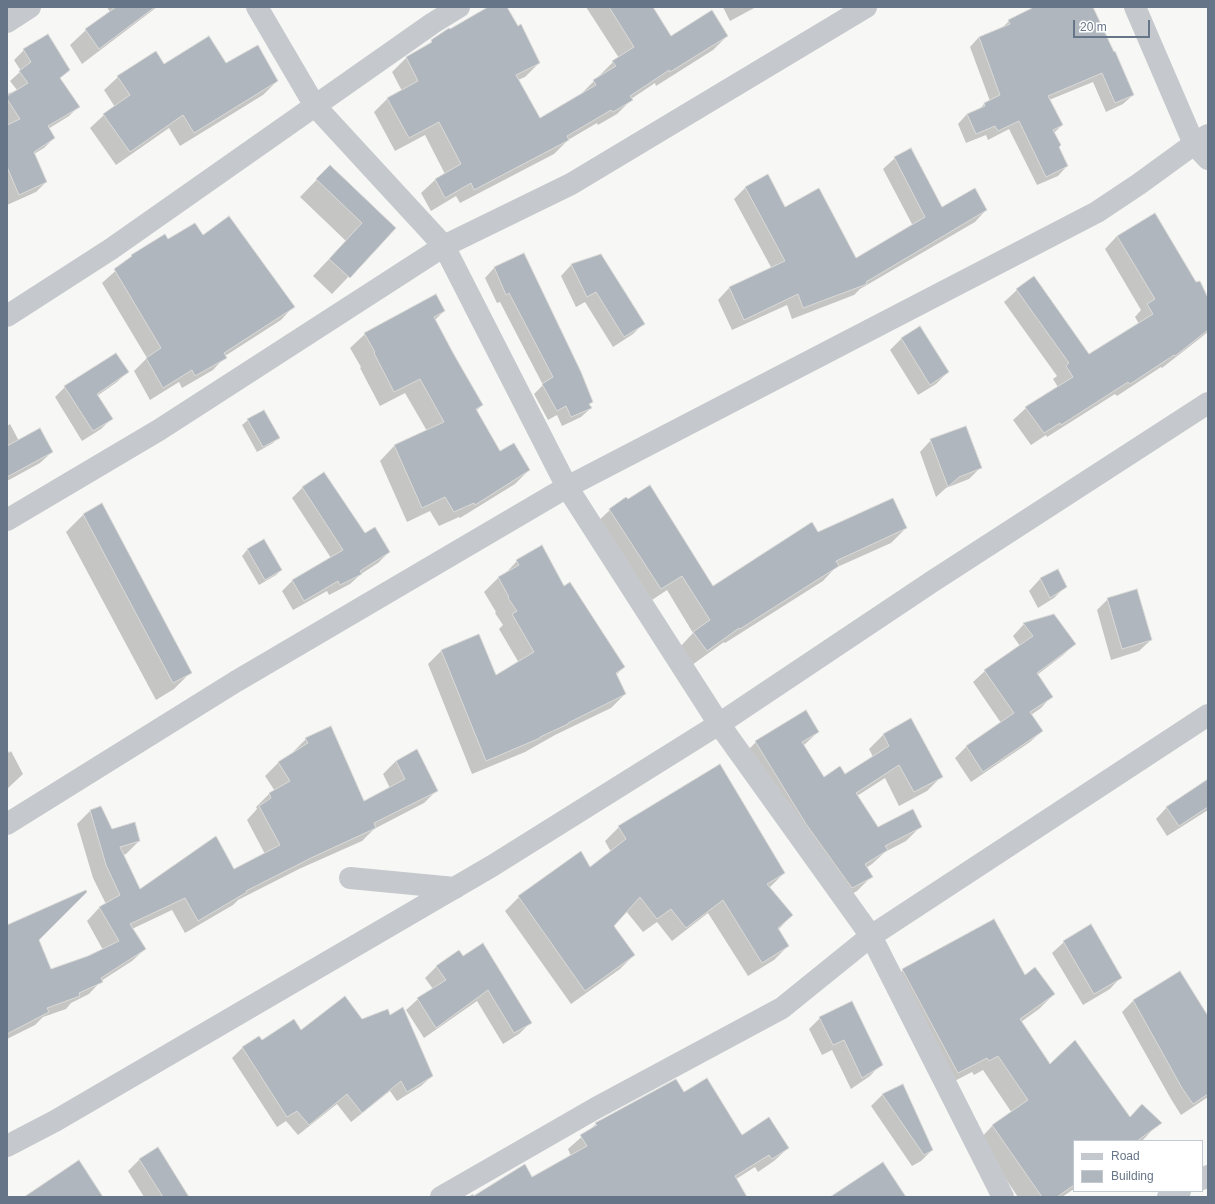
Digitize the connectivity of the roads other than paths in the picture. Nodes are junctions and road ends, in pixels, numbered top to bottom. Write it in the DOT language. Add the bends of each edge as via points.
graph roads {
  1 [pos="30,7"];
  2 [pos="257,7"];
  3 [pos="459,7"];
  4 [pos="866,7"];
  5 [pos="1135,7"];
  6 [pos="7,22"];
  7 [pos="314,106"];
  8 [pos="1203,146"];
  9 [pos="444,246"];
  10 [pos="7,316"];
  11 [pos="1208,403"];
  12 [pos="567,488"];
  13 [pos="7,520"];
  14 [pos="1208,715"];
  15 [pos="719,724"];
  16 [pos="7,824"];
  17 [pos="350,878"];
  18 [pos="455,888"];
  19 [pos="871,936"];
  20 [pos="7,1146"];
  21 [pos="1178,1192"];
  22 [pos="441,1197"];
  23 [pos="1003,1197"];
  24 [pos="1168,1197"];
  1 -- 6 [label="street"];
  2 -- 7 [label="street"];
  3 -- 7 [label="street"];
  4 -- 9 [label="street" via="571,184"];
  5 -- 8 [label="street"];
  7 -- 9 [label="street"];
  7 -- 10 [label="street" via="111,249"];
  8 -- 12 [label="street" via="1097,212"];
  9 -- 12 [label="street"];
  9 -- 13 [label="street" via="159,430"];
  11 -- 15 [label="street" via="933,581"];
  12 -- 15 [label="street"];
  12 -- 16 [label="street" via="235,682"];
  14 -- 19 [label="street"];
  15 -- 18 [label="street"];
  15 -- 19 [label="street"];
  17 -- 18 [label="street"];
  18 -- 20 [label="street"];
  19 -- 22 [label="street" via="782,1008 596,1108"];
  19 -- 23 [label="street"];
  21 -- 24 [label="street"];
}
